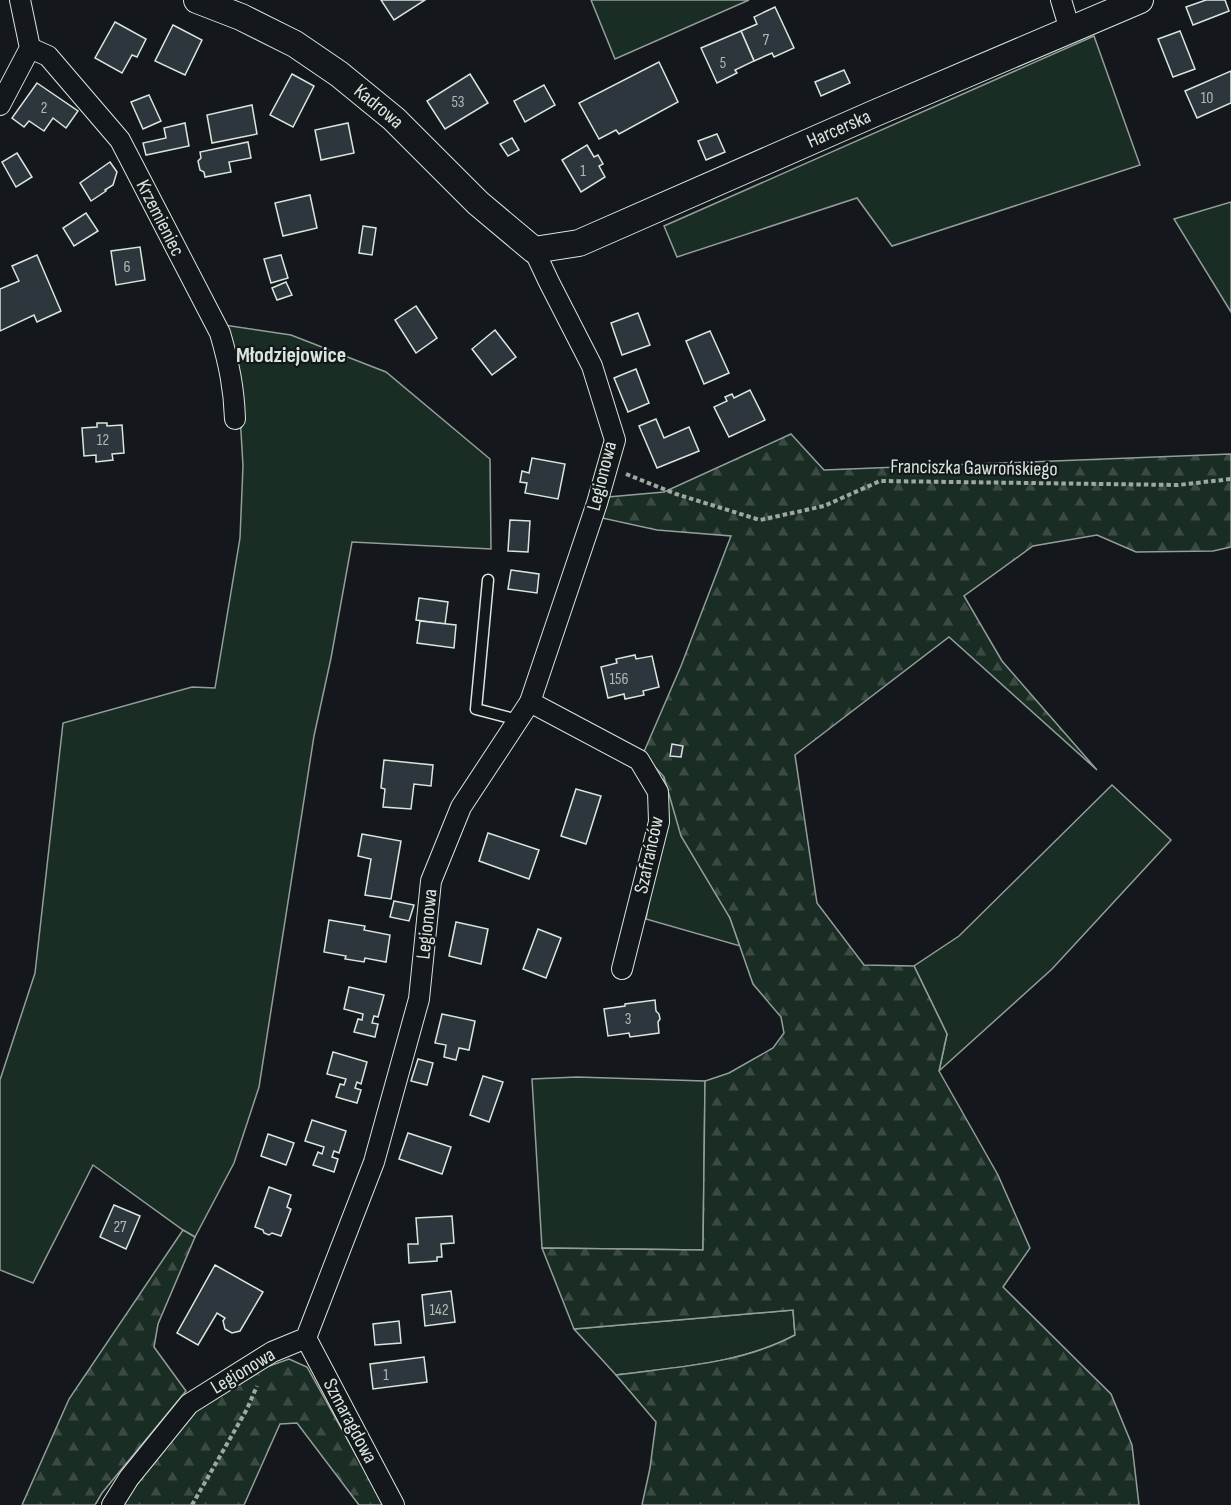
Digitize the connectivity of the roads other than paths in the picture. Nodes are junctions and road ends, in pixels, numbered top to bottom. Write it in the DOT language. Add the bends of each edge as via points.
graph roads {
  1 [pos="20,0"];
  2 [pos="197,0"];
  3 [pos="1061,0"];
  4 [pos="1140,0"];
  5 [pos="1070,30"];
  6 [pos="30,48"];
  7 [pos="0,105"];
  8 [pos="534,250"];
  9 [pos="235,419"];
  10 [pos="488,580"];
  11 [pos="530,702"];
  12 [pos="518,720"];
  13 [pos="622,969"];
  14 [pos="306,1338"];
  15 [pos="112,1505"];
  16 [pos="394,1505"];
  1 -- 6 [label="street"];
  2 -- 8 [label="street, Kadrowa" via="241,16 295,44 339,74 394,119 478,203"];
  3 -- 5 [label="street"];
  4 -- 5 [label="street, Harcerska"];
  5 -- 8 [label="street, Harcerska" via="579,243"];
  6 -- 7 [label="street"];
  6 -- 9 [label="street, Krzemieniec" via="48,56 120,140 220,333 229,362"];
  8 -- 11 [label="street, Legionowa" via="592,366 615,440"];
  10 -- 12 [label="lane" via="476,708"];
  11 -- 12 [label="street, Legionowa"];
  11 -- 13 [label="street, Szafrańców" via="639,760 658,792 659,822"];
  12 -- 14 [label="street, Legionowa" via="461,807 431,881 419,999 374,1162"];
  14 -- 15 [label="street, Legionowa" via="272,1352 189,1404"];
  14 -- 16 [label="street, Szmaragdowa"];
}
